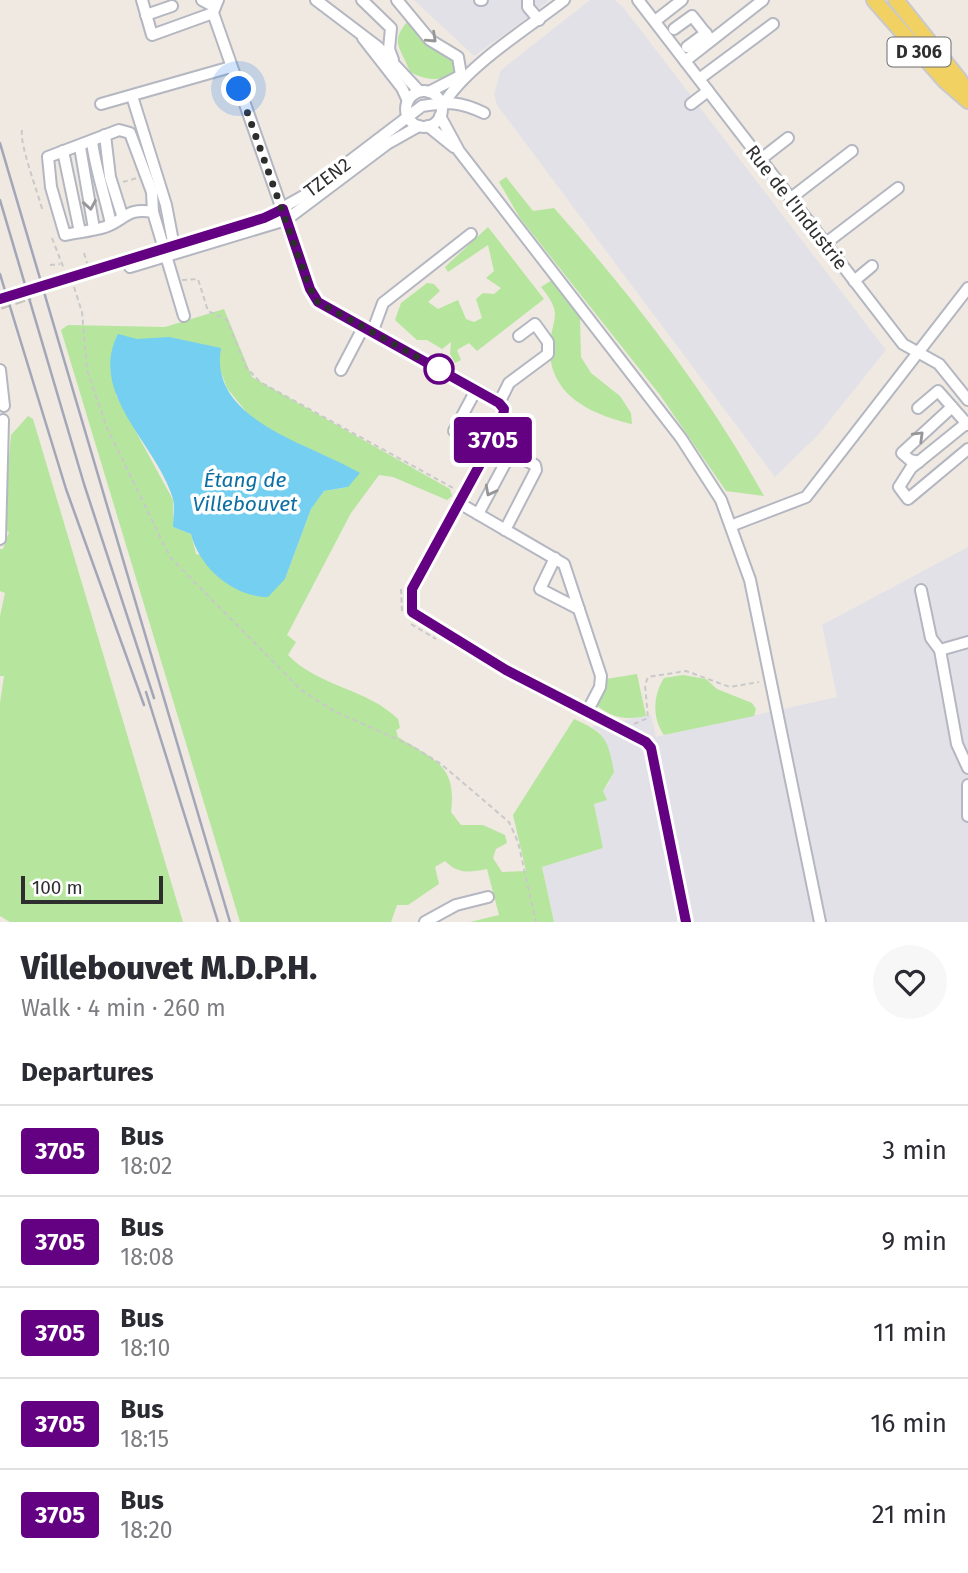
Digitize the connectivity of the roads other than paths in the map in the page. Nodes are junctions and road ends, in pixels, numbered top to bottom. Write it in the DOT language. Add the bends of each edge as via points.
graph roads {
  1 [pos="142,0"];
  2 [pos="202,0"];
  3 [pos="316,0"];
  4 [pos="362,0"];
  5 [pos="397,0"];
  6 [pos="528,0"];
  7 [pos="564,0"];
  8 [pos="638,0"];
  9 [pos="681,0"];
  10 [pos="763,0"];
  11 [pos="874,0"];
  12 [pos="896,0"];
  13 [pos="172,6"];
  14 [pos="215,7"];
  15 [pos="146,15"];
  16 [pos="539,20"];
  17 [pos="654,22"];
  18 [pos="773,24"];
  19 [pos="674,29"];
  20 [pos="361,36"];
  21 [pos="709,36"];
  22 [pos="687,47"];
  23 [pos="685,61"];
  24 [pos="396,65"];
  25 [pos="481,65"];
  26 [pos="231,67"];
  27 [pos="461,75"];
  28 [pos="699,79"];
  29 [pos="708,90"];
  30 [pos="424,92"];
  31 [pos="132,96"];
  32 [pos="968,98"];
  33 [pos="101,104"];
  34 [pos="691,104"];
  35 [pos="442,107"];
  36 [pos="406,111"];
  37 [pos="484,113"];
  38 [pos="423,126"];
  39 [pos="105,135"];
  40 [pos="788,138"];
  41 [pos="92,142"];
  42 [pos="387,144"];
  43 [pos="80,147"];
  44 [pos="63,151"];
  45 [pos="458,151"];
  46 [pos="852,151"];
  47 [pos="761,159"];
  48 [pos="898,188"];
  49 [pos="791,198"];
  50 [pos="153,212"];
  51 [pos="284,214"];
  52 [pos="122,215"];
  53 [pos="111,224"];
  54 [pos="94,229"];
  55 [pos="80,232"];
  56 [pos="471,234"];
  57 [pos="826,243"];
  58 [pos="170,251"];
  59 [pos="873,266"];
  60 [pos="855,281"];
  61 [pos="968,288"];
  62 [pos="46,289"];
  63 [pos="0,299"];
  64 [pos="184,316"];
  65 [pos="367,330"];
  66 [pos="519,336"];
  67 [pos="919,352"];
  68 [pos="0,370"];
  69 [pos="341,370"];
  70 [pos="476,390"];
  71 [pos="968,400"];
  72 [pos="2,406"];
  73 [pos="502,406"];
  74 [pos="952,407"];
  75 [pos="918,408"];
  76 [pos="1,420"];
  77 [pos="967,424"];
  78 [pos="454,431"];
  79 [pos="968,449"];
  80 [pos="919,461"];
  81 [pos="2,469"];
  82 [pos="454,501"];
  83 [pos="478,514"];
  84 [pos="733,525"];
  85 [pos="505,530"];
  86 [pos="0,539"];
  87 [pos="555,558"];
  88 [pos="921,590"];
  89 [pos="579,609"];
  90 [pos="968,642"];
  91 [pos="940,650"];
  92 [pos="587,712"];
  93 [pos="968,768"];
  94 [pos="968,785"];
  95 [pos="968,816"];
  96 [pos="488,897"];
  97 [pos="425,922"];
  98 [pos="686,922"];
  99 [pos="820,922"];
  1 -- 15 [label="street"];
  2 -- 14 [label="street"];
  3 -- 20 [label="street"];
  4 -- 24 [label="street" via="391,28 389,49"];
  5 -- 27 [label="street, one-way" via="430,40 458,57"];
  6 -- 16 [label="street"];
  7 -- 16 [label="street"];
  8 -- 17 [label="street, Rue de l'Industrie"];
  9 -- 17 [label="street"];
  10 -- 21 [label="street"];
  11 -- 32 [label="main road, D 306" via="945,81"];
  12 -- 32 [label="main road, D 306" via="959,79"];
  13 -- 15 [label="street"];
  14 -- 15 [label="street" via="152,35"];
  14 -- 26 [label="street"];
  16 -- 25 [label="street"];
  17 -- 23 [label="street, Rue de l'Industrie"];
  18 -- 28 [label="street"];
  19 -- 21 [label="street" via="692,16"];
  20 -- 24 [label="street"];
  20 -- 36 [label="street" via="402,88"];
  21 -- 22 [label="street"];
  21 -- 23 [label="street"];
  23 -- 28 [label="street, Rue de l'Industrie"];
  24 -- 30 [label="street"];
  25 -- 27 [label="street"];
  25 -- 35 [label="street"];
  26 -- 31 [label="street"];
  26 -- 51 [label="street"];
  27 -- 30 [label="street"];
  28 -- 29 [label="street, Rue de l'Industrie"];
  29 -- 34 [label="street"];
  29 -- 47 [label="street, Rue de l'Industrie"];
  30 -- 35 [label="street"];
  30 -- 36 [label="street"];
  31 -- 33 [label="street"];
  31 -- 58 [label="street" via="166,205"];
  35 -- 36 [label="street, TZEN2"];
  35 -- 37 [label="street" via="467,105"];
  35 -- 38 [label="street"];
  35 -- 45 [label="street"];
  36 -- 38 [label="street"];
  36 -- 42 [label="street"];
  36 -- 51 [label="street, TZEN2"];
  38 -- 42 [label="street"];
  38 -- 45 [label="street"];
  39 -- 41 [label="street"];
  39 -- 50 [label="street" via="119,130 130,134 152,192"];
  39 -- 52 [label="street" via="110,177"];
  40 -- 47 [label="street"];
  41 -- 43 [label="street"];
  41 -- 53 [label="street"];
  42 -- 51 [label="street"];
  43 -- 44 [label="street"];
  43 -- 54 [label="street, one-way"];
  44 -- 55 [label="street"];
  44 -- 55 [label="street" via="48,157 51,187 65,235"];
  45 -- 84 [label="street" via="681,438"];
  46 -- 49 [label="street"];
  47 -- 49 [label="street, Rue de l'Industrie"];
  48 -- 57 [label="street"];
  49 -- 57 [label="street, Rue de l'Industrie"];
  50 -- 52 [label="street"];
  50 -- 58 [label="street"];
  51 -- 58 [label="street"];
  51 -- 65 [label="street" via="318,302"];
  52 -- 53 [label="street"];
  53 -- 54 [label="street"];
  54 -- 55 [label="street"];
  56 -- 65 [label="street" via="383,303"];
  57 -- 60 [label="street, Rue de l'Industrie"];
  58 -- 62 [label="street"];
  58 -- 63 [label="street"];
  58 -- 64 [label="street"];
  59 -- 60 [label="street"];
  60 -- 67 [label="street, Rue de l'Industrie" via="904,344"];
  61 -- 67 [label="street"];
  65 -- 69 [label="street"];
  65 -- 70 [label="street"];
  66 -- 73 [label="street" via="535,324 548,342 548,354 509,383"];
  67 -- 71 [label="street, Rue de l'Industrie" via="939,364"];
  67 -- 84 [label="street" via="806,497"];
  68 -- 72 [label="street"];
  70 -- 73 [label="street"];
  70 -- 78 [label="street"];
  72 -- 76 [label="street" via="9,414"];
  73 -- 82 [label="street" via="502,424"];
  74 -- 75 [label="street" via="938,391"];
  74 -- 77 [label="street"];
  80 -- 74 [label="street, one-way" via="902,453"];
  76 -- 81 [label="street"];
  77 -- 80 [label="street"];
  79 -- 80 [label="street" via="908,499 899,487"];
  81 -- 86 [label="street"];
  82 -- 83 [label="street"];
  82 -- 92 [label="street" via="407,588 412,612 434,633"];
  83 -- 85 [label="street"];
  85 -- 83 [label="street, one-way" via="535,465 509,456"];
  84 -- 99 [label="street" via="750,580"];
  85 -- 87 [label="street"];
  87 -- 89 [label="street" via="564,564"];
  87 -- 89 [label="street" via="540,589"];
  88 -- 91 [label="street" via="931,638"];
  89 -- 92 [label="street" via="601,680"];
  90 -- 91 [label="street"];
  91 -- 93 [label="street" via="957,744"];
  92 -- 98 [label="street" via="651,748"];
  94 -- 95 [label="street"];
  96 -- 97 [label="street" via="456,905"];
}
